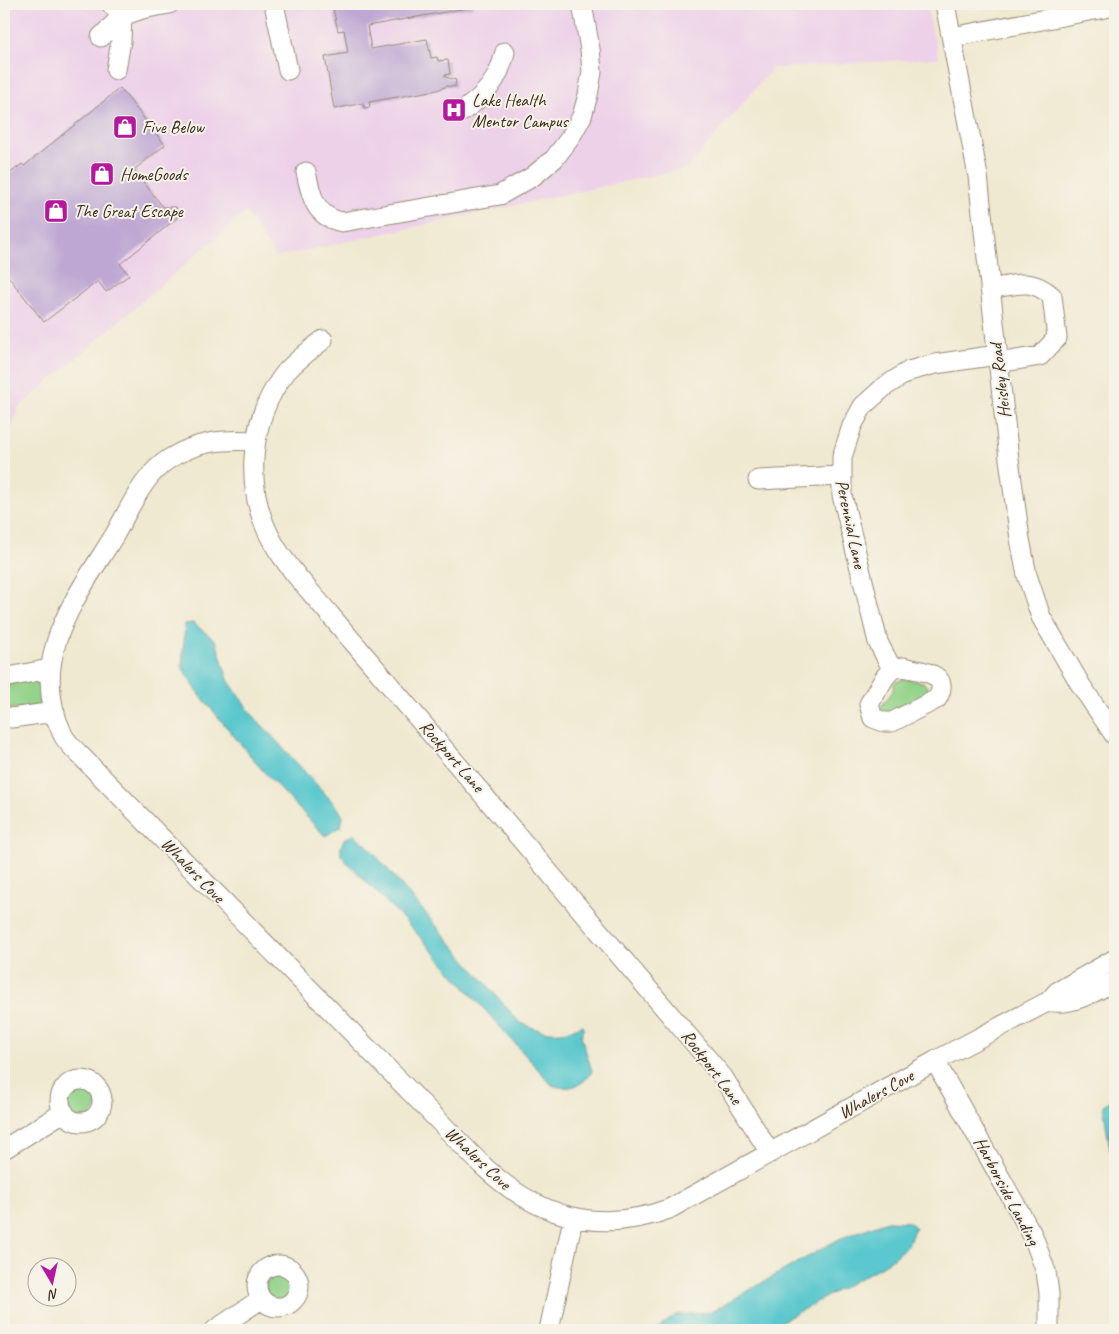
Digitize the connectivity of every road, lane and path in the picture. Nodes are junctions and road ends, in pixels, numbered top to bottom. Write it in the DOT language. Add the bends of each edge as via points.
graph roads {
  1 [pos="169,4"];
  2 [pos="274,4"];
  3 [pos="582,4"];
  4 [pos="944,4"];
  5 [pos="1115,6"];
  6 [pos="116,10"];
  7 [pos="952,36"];
  8 [pos="101,37"];
  9 [pos="505,52"];
  10 [pos="116,70"];
  11 [pos="288,70"];
  12 [pos="461,112"];
  13 [pos="306,172"];
  14 [pos="990,289"];
  15 [pos="323,340"];
  16 [pos="998,359"];
  17 [pos="256,441"];
  18 [pos="840,476"];
  19 [pos="758,480"];
  20 [pos="50,669"];
  21 [pos="892,669"];
  22 [pos="4,678"];
  23 [pos="55,712"];
  24 [pos="4,716"];
  25 [pos="1115,736"];
  26 [pos="1115,959"];
  27 [pos="1115,981"];
  28 [pos="1049,1000"];
  29 [pos="935,1061"];
  30 [pos="64,1112"];
  31 [pos="4,1149"];
  32 [pos="770,1153"];
  33 [pos="573,1218"];
  34 [pos="261,1299"];
  35 [pos="215,1330"];
  36 [pos="549,1330"];
  37 [pos="1049,1330"];
  1 -- 6 [label="street"];
  2 -- 11 [label="street"];
  3 -- 13 [label="street" via="592,72 582,116 554,159 532,177 500,195 342,222 331,220 320,212 311,196"];
  4 -- 7 [label="street, Heisley Road"];
  5 -- 7 [label="street"];
  6 -- 8 [label="street"];
  6 -- 10 [label="street" via="121,41"];
  7 -- 14 [label="street, Heisley Road" via="978,176"];
  9 -- 12 [label="street" via="492,86"];
  14 -- 16 [label="street, Heisley Road"];
  14 -- 16 [label="street" via="1025,283 1041,286 1052,296 1057,338 1040,356"];
  15 -- 17 [label="street, Rockport Lane" via="297,361 278,384 260,420"];
  16 -- 18 [label="street, Perennial Lane" via="935,364 909,371 884,387 863,406 852,426"];
  16 -- 25 [label="street, Heisley Road" via="1027,575 1041,617"];
  17 -- 20 [label="street, Whalers Cove" via="228,439 203,443 167,460 150,477 65,617 52,653"];
  17 -- 32 [label="street, Rockport Lane" via="254,481 259,510 281,554 724,1077"];
  18 -- 19 [label="street"];
  18 -- 21 [label="street, Perennial Lane" via="878,642"];
  20 -- 22 [label="street"];
  20 -- 23 [label="street, Whalers Cove"];
  23 -- 24 [label="street" via="11,718"];
  23 -- 33 [label="street, Whalers Cove" via="64,736 83,758 482,1165 532,1204"];
  26 -- 28 [label="street, Whalers Cove" via="1057,992"];
  27 -- 28 [label="street, Whalers Cove" via="1081,997 1058,1003"];
  28 -- 29 [label="street, Whalers Cove"];
  29 -- 32 [label="street, Whalers Cove"];
  29 -- 37 [label="street, Harborside Landing" via="1033,1236 1046,1272"];
  30 -- 31 [label="street"];
  32 -- 33 [label="street, Whalers Cove" via="692,1198 654,1214 618,1220"];
  33 -- 36 [label="street"];
  34 -- 35 [label="street"];
}
